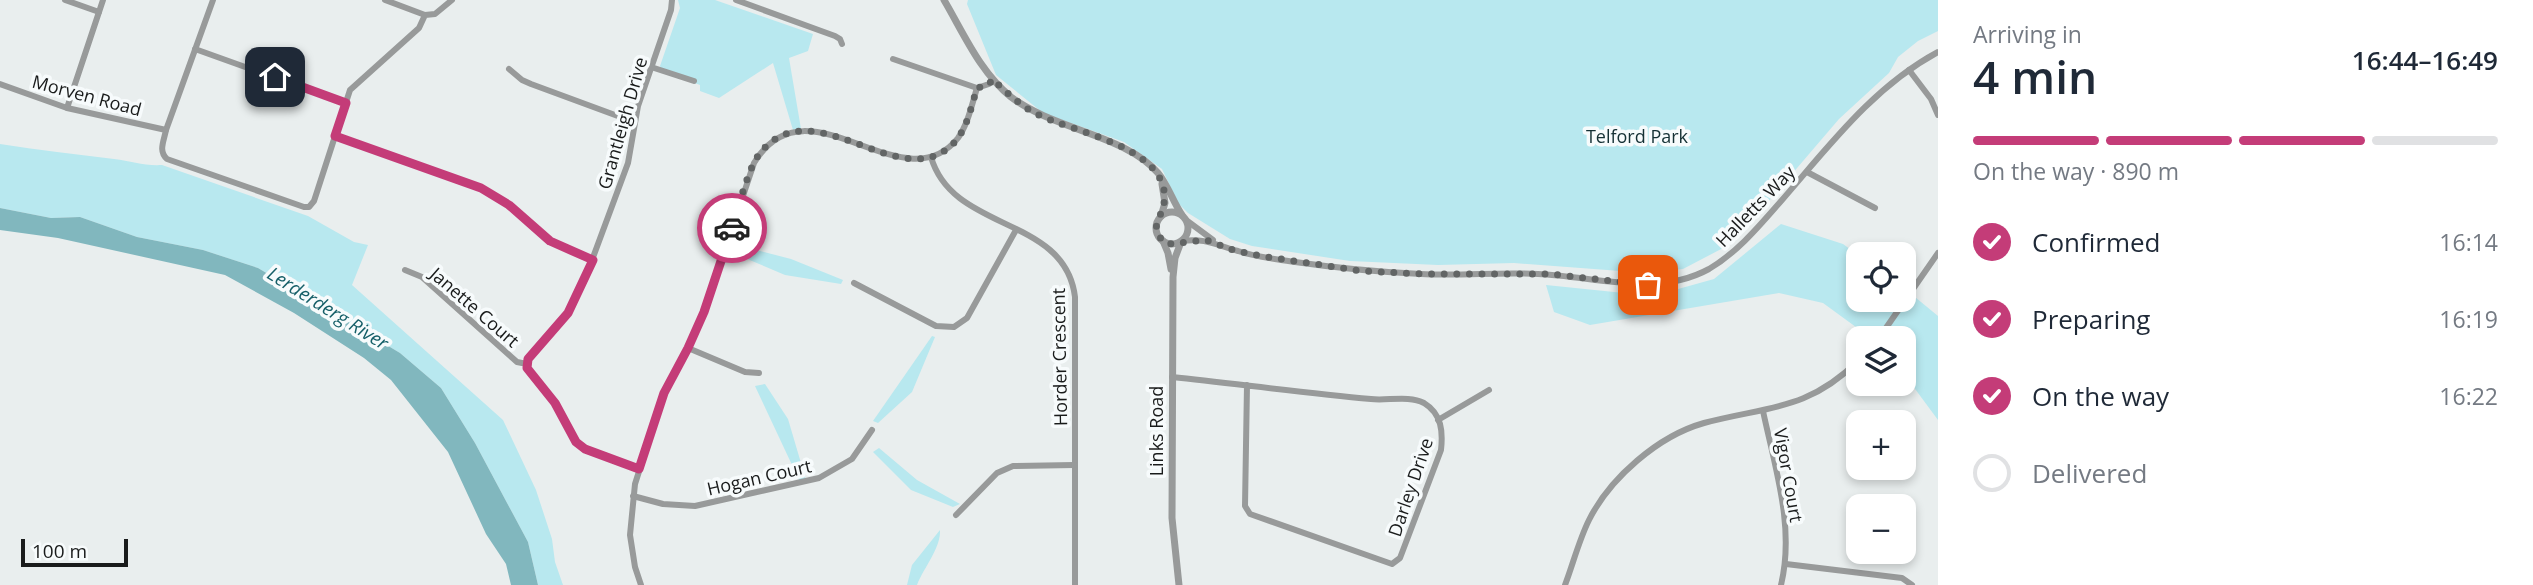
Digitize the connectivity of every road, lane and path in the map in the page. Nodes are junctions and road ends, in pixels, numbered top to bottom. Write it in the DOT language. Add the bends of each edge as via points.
graph roads {
  1 [pos="65,0"];
  2 [pos="103,0"];
  3 [pos="213,0"];
  4 [pos="385,0"];
  5 [pos="452,0"];
  6 [pos="672,0"];
  7 [pos="736,0"];
  8 [pos="765,0"];
  9 [pos="944,0"];
  10 [pos="762,9"];
  11 [pos="99,12"];
  12 [pos="425,15"];
  13 [pos="842,44"];
  14 [pos="195,48"];
  15 [pos="1938,52"];
  16 [pos="893,59"];
  17 [pos="652,66"];
  18 [pos="509,69"];
  19 [pos="1909,70"];
  20 [pos="992,79"];
  21 [pos="694,81"];
  22 [pos="0,84"];
  23 [pos="977,88"];
  24 [pos="346,103"];
  25 [pos="67,107"];
  26 [pos="1938,115"];
  27 [pos="634,122"];
  28 [pos="166,130"];
  29 [pos="335,136"];
  30 [pos="931,157"];
  31 [pos="1807,172"];
  32 [pos="1158,173"];
  33 [pos="1875,208"];
  34 [pos="1161,217"];
  35 [pos="1184,217"];
  36 [pos="1016,230"];
  37 [pos="1163,241"];
  38 [pos="1182,242"];
  39 [pos="1217,243"];
  40 [pos="1938,255"];
  41 [pos="593,260"];
  42 [pos="405,270"];
  43 [pos="1172,277"];
  44 [pos="854,283"];
  45 [pos="1888,326"];
  46 [pos="688,348"];
  47 [pos="527,364"];
  48 [pos="759,373"];
  49 [pos="1846,373"];
  50 [pos="1172,377"];
  51 [pos="1247,385"];
  52 [pos="1489,390"];
  53 [pos="1763,411"];
  54 [pos="1438,419"];
  55 [pos="872,430"];
  56 [pos="1074,465"];
  57 [pos="639,469"];
  58 [pos="633,496"];
  59 [pos="956,515"];
  60 [pos="1786,564"];
  61 [pos="641,585"];
  62 [pos="1075,585"];
  63 [pos="1179,585"];
  64 [pos="1565,585"];
  65 [pos="1781,585"];
  66 [pos="1912,585"];
  1 -- 11 [label="street"];
  2 -- 11 [label="street"];
  3 -- 14 [label="street"];
  4 -- 12 [label="street"];
  5 -- 12 [label="street" via="436,14"];
  6 -- 17 [label="street, Grantleigh Drive"];
  7 -- 10 [label="street"];
  8 -- 10 [label="street"];
  9 -- 20 [label="street"];
  10 -- 13 [label="street" via="835,36"];
  11 -- 25 [label="street"];
  12 -- 24 [label="street" via="419,28 352,88"];
  14 -- 24 [label="street"];
  14 -- 28 [label="street"];
  15 -- 19 [label="street, Halletts Way"];
  16 -- 23 [label="street"];
  17 -- 21 [label="street"];
  17 -- 27 [label="street, Grantleigh Drive"];
  18 -- 27 [label="street" via="531,84"];
  19 -- 26 [label="street"];
  19 -- 31 [label="street, Halletts Way" via="1847,124"];
  20 -- 23 [label="street" via="989,85"];
  20 -- 32 [label="street" via="1032,112 1121,146"];
  22 -- 25 [label="street, Morven Road"];
  23 -- 30 [label="street" via="958,138"];
  24 -- 29 [label="street"];
  25 -- 28 [label="street, Morven Road"];
  27 -- 41 [label="street, Grantleigh Drive" via="628,163"];
  28 -- 29 [label="street" via="161,149 167,159 304,207 314,201"];
  29 -- 41 [label="street" via="481,188 509,205 550,241"];
  30 -- 36 [label="street, Horder Crescent" via="942,183 957,198"];
  30 -- 46 [label="street" via="898,157 809,130 767,146 754,163"];
  31 -- 33 [label="street"];
  31 -- 39 [label="street, Halletts Way" via="1728,257 1697,274 1648,285 1550,274 1362,271 1267,257"];
  32 -- 34 [label="street" via="1164,188"];
  32 -- 35 [label="street"];
  34 -- 35 [label="street" via="1171,212"];
  34 -- 37 [label="street" via="1156,228"];
  35 -- 38 [label="street" via="1189,230"];
  35 -- 39 [label="street, Halletts Way"];
  36 -- 44 [label="street" via="967,318 954,327 936,326"];
  36 -- 56 [label="street, Horder Crescent" via="1053,251 1073,285"];
  37 -- 38 [label="street"];
  37 -- 43 [label="street, Links Road"];
  38 -- 39 [label="street, Halletts Way"];
  38 -- 43 [label="street, Links Road"];
  40 -- 45 [label="street"];
  41 -- 47 [label="street, Grantleigh Drive" via="568,313"];
  42 -- 47 [label="street, Janette Court" via="422,277 517,362"];
  43 -- 50 [label="street, Links Road"];
  46 -- 48 [label="street" via="745,372"];
  46 -- 57 [label="street" via="664,393"];
  47 -- 57 [label="street" via="576,442"];
  49 -- 53 [label="street" via="1803,400"];
  50 -- 51 [label="street, Darley Drive"];
  50 -- 63 [label="street, Links Road" via="1172,518"];
  51 -- 54 [label="street, Darley Drive" via="1423,402"];
  51 -- 54 [label="street, Darley Drive" via="1245,506 1250,514 1392,564 1400,558 1441,450 1443,432"];
  52 -- 54 [label="street"];
  53 -- 60 [label="street, Vigor Court" via="1785,510"];
  53 -- 64 [label="street" via="1702,424 1660,443 1623,472 1589,519"];
  55 -- 58 [label="street, Hogan Court" via="852,459 819,478 695,506"];
  56 -- 59 [label="street" via="1013,467 997,473"];
  56 -- 62 [label="street, Horder Crescent"];
  57 -- 58 [label="street"];
  58 -- 61 [label="street" via="630,536"];
  60 -- 65 [label="street, Vigor Court"];
  60 -- 66 [label="street" via="1902,578"];
}
